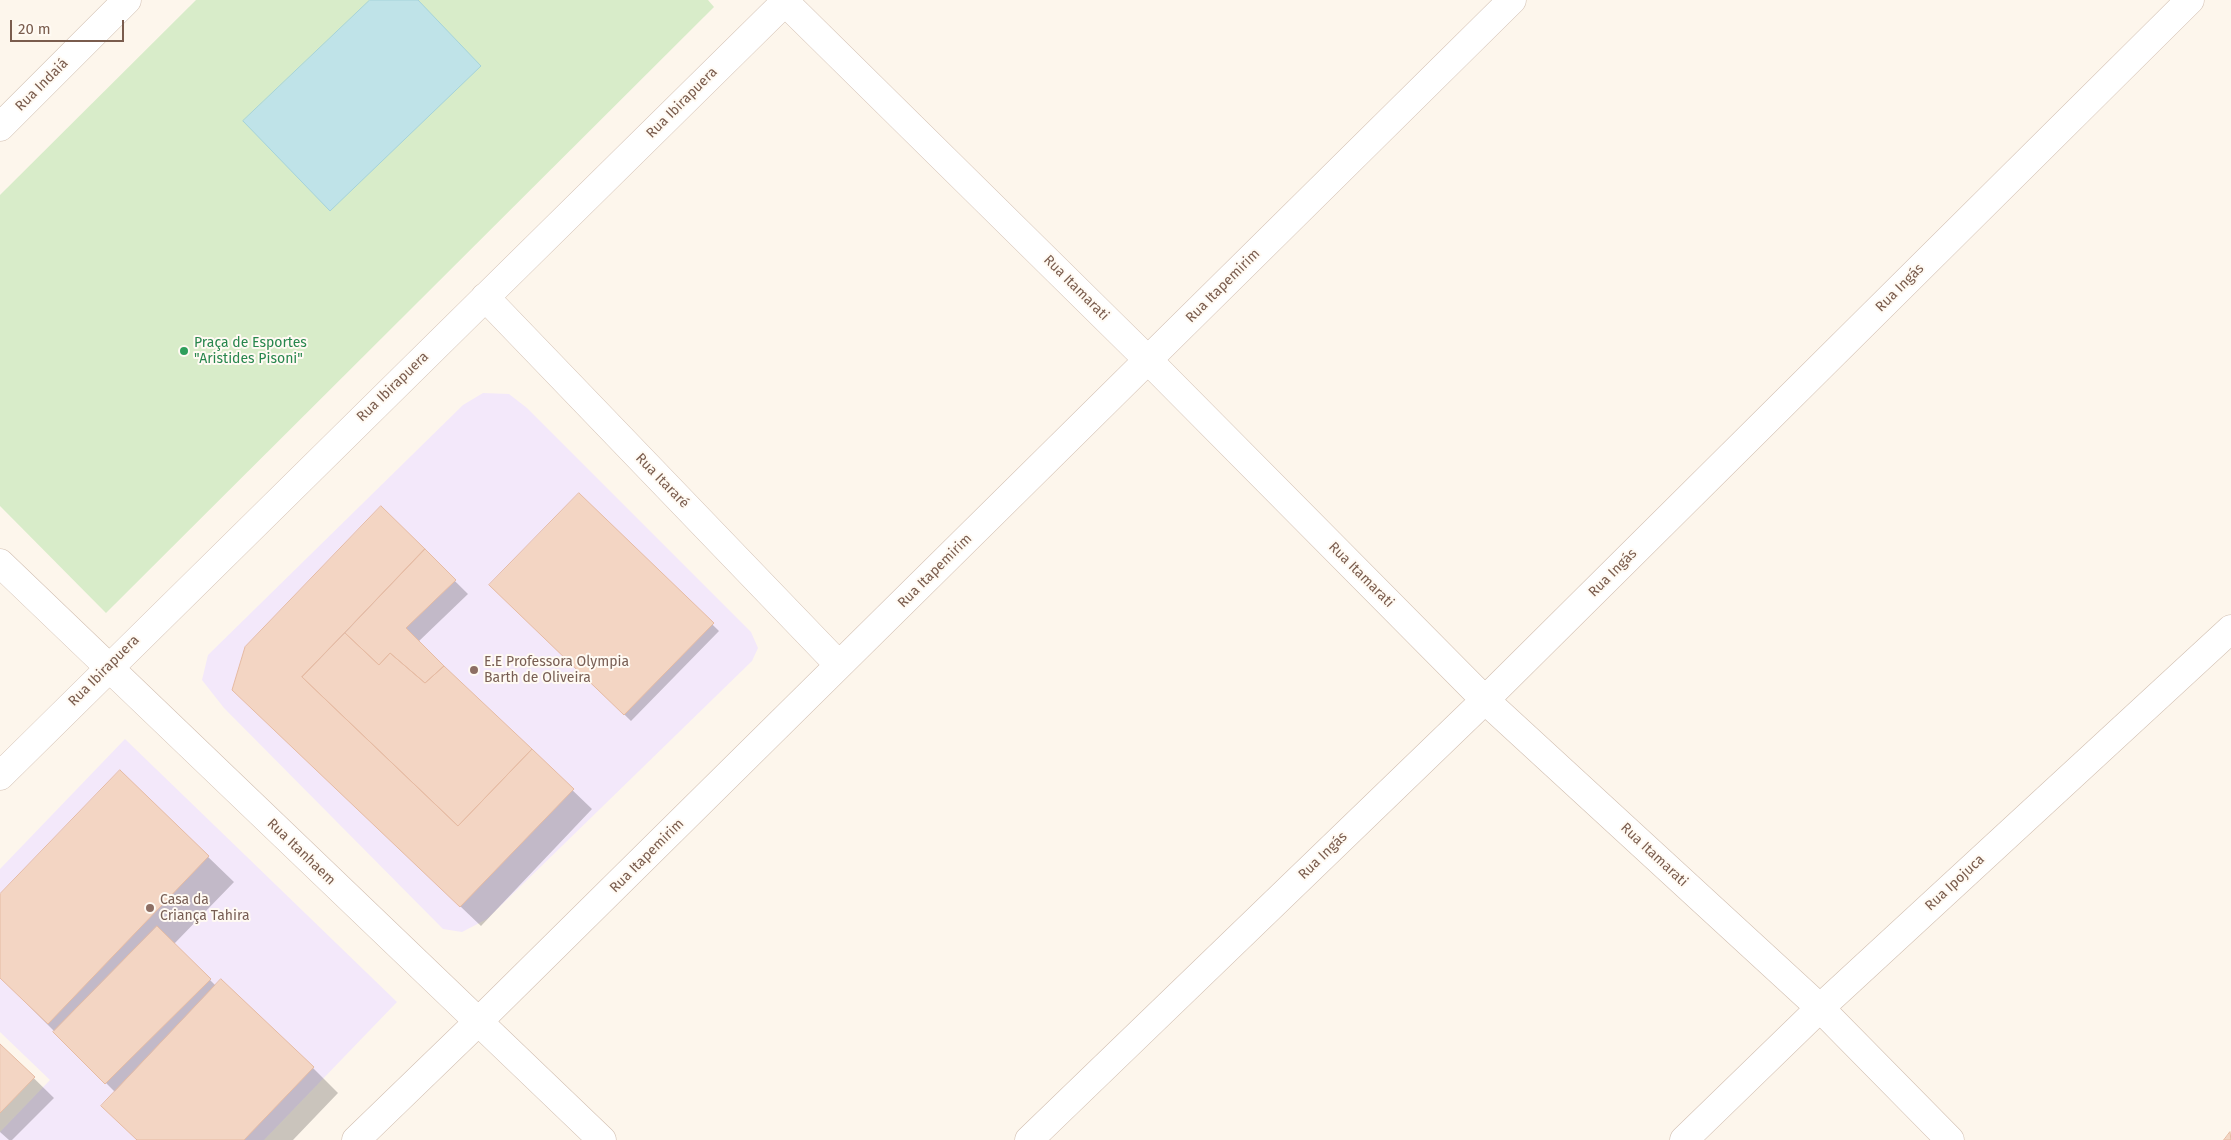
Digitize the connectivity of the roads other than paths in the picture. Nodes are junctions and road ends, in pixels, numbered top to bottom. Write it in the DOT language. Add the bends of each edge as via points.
graph roads {
  1 [pos="126,0"];
  2 [pos="1512,0"];
  3 [pos="2190,0"];
  4 [pos="785,1"];
  5 [pos="0,127"];
  6 [pos="485,297"];
  7 [pos="1148,360"];
  8 [pos="0,563"];
  9 [pos="2231,629"];
  10 [pos="840,665"];
  11 [pos="108,667"];
  12 [pos="1485,700"];
  13 [pos="0,776"];
  14 [pos="1820,1008"];
  15 [pos="478,1022"];
  16 [pos="356,1140"];
  17 [pos="602,1140"];
  18 [pos="1029,1140"];
  19 [pos="1684,1140"];
  20 [pos="1950,1140"];
  1 -- 5 [label="street, Rua Indaiá"];
  2 -- 7 [label="street, Rua Itapemirim"];
  3 -- 12 [label="street, Rua Ingás"];
  4 -- 6 [label="street, Rua Ibirapuera"];
  4 -- 7 [label="street, Rua Itamarati"];
  6 -- 10 [label="street, Rua Itararé"];
  6 -- 11 [label="street, Rua Ibirapuera"];
  7 -- 10 [label="street, Rua Itapemirim"];
  7 -- 12 [label="street, Rua Itamarati"];
  8 -- 11 [label="street, Rua Itanhaem"];
  9 -- 14 [label="street, Rua Ipojuca"];
  10 -- 15 [label="street, Rua Itapemirim"];
  11 -- 13 [label="street, Rua Ibirapuera"];
  11 -- 15 [label="street, Rua Itanhaem"];
  12 -- 14 [label="street, Rua Itamarati"];
  12 -- 18 [label="street, Rua Ingás"];
  14 -- 19 [label="street, Rua Ipojuca"];
  14 -- 20 [label="street, Rua Itamarati"];
  15 -- 16 [label="street, Rua Itapemirim"];
  15 -- 17 [label="street, Rua Itanhaem"];
}
